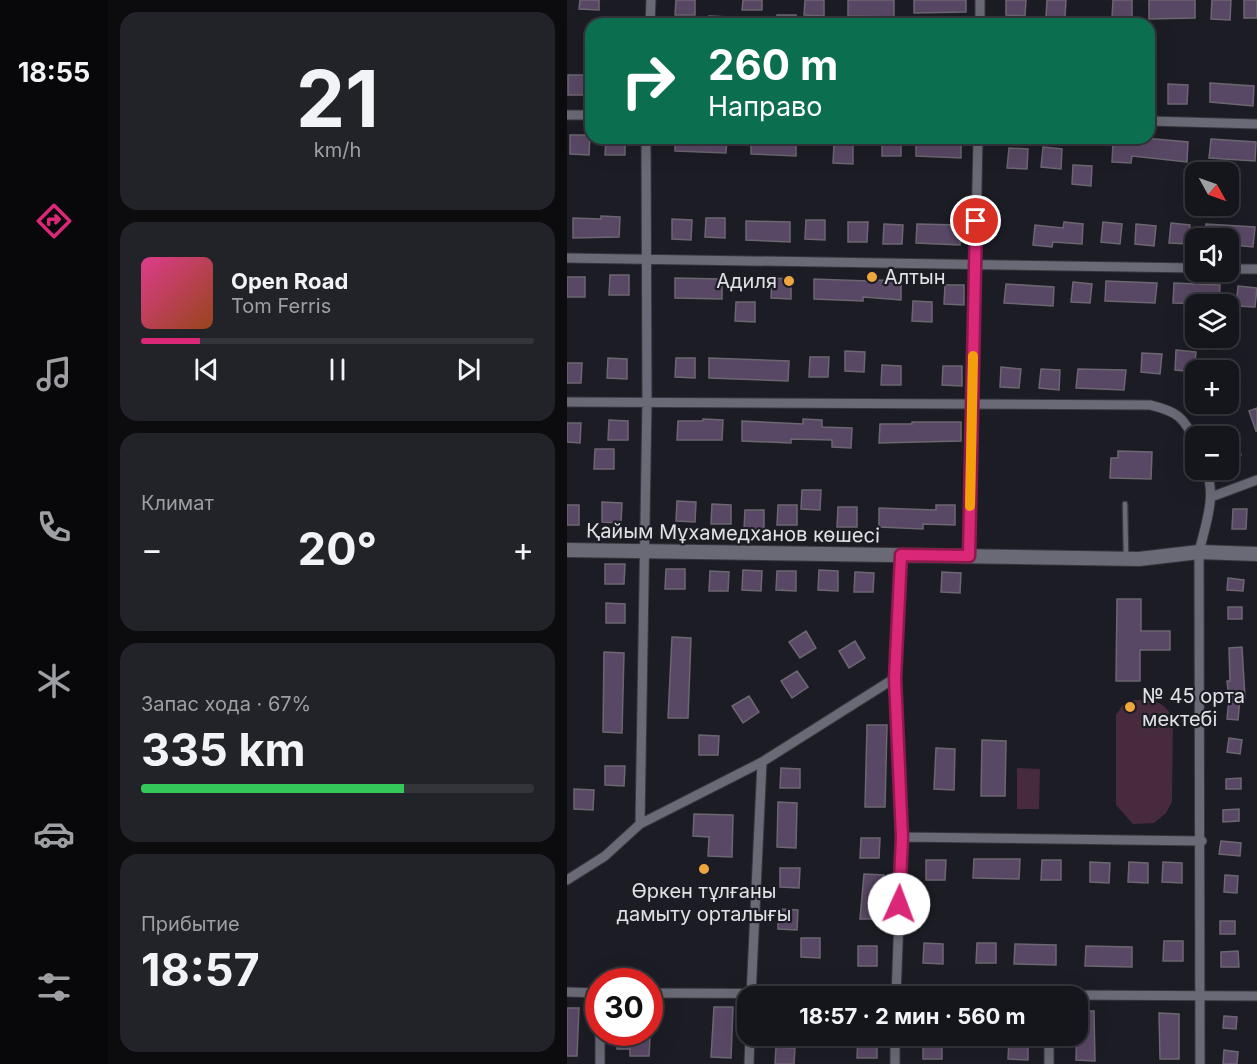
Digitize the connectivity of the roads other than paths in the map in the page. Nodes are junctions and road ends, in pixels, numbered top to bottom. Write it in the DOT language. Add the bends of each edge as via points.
graph roads {
  1 [pos="651,0"];
  2 [pos="980,0"];
  3 [pos="650,18"];
  4 [pos="980,18"];
  5 [pos="567,115"];
  6 [pos="585,115"];
  7 [pos="1155,122"];
  8 [pos="1257,124"];
  9 [pos="646,144"];
  10 [pos="978,144"];
  11 [pos="567,258"];
  12 [pos="645,260"];
  13 [pos="975,263"];
  14 [pos="1185,268"];
  15 [pos="1239,269"];
  16 [pos="1257,270"];
  17 [pos="647,401"];
  18 [pos="567,402"];
  19 [pos="972,403"];
  20 [pos="1186,426"];
  21 [pos="1210,480"];
  22 [pos="1257,480"];
  23 [pos="1211,497"];
  24 [pos="1125,504"];
  25 [pos="567,550"];
  26 [pos="644,551"];
  27 [pos="1200,552"];
  28 [pos="1257,554"];
  29 [pos="901,555"];
  30 [pos="969,556"];
  31 [pos="1126,559"];
  32 [pos="895,678"];
  33 [pos="762,762"];
  34 [pos="640,824"];
  35 [pos="902,837"];
  36 [pos="1202,841"];
  37 [pos="567,880"];
  38 [pos="751,986"];
  39 [pos="896,986"];
  40 [pos="567,993"];
  41 [pos="585,993"];
  42 [pos="663,993"];
  43 [pos="737,995"];
  44 [pos="1088,995"];
  45 [pos="1201,996"];
  46 [pos="1257,996"];
  47 [pos="600,1046"];
  48 [pos="750,1046"];
  49 [pos="895,1046"];
  50 [pos="1049,1046"];
  51 [pos="600,1064"];
  52 [pos="749,1064"];
  53 [pos="895,1064"];
  54 [pos="1049,1064"];
  55 [pos="1200,1064"];
  1 -- 3 [label="street"];
  2 -- 4 [label="street"];
  5 -- 6 [label="street"];
  7 -- 8 [label="street"];
  9 -- 12 [label="street"];
  10 -- 13 [label="street"];
  11 -- 12 [label="street"];
  12 -- 13 [label="street"];
  12 -- 17 [label="street"];
  13 -- 14 [label="street"];
  13 -- 19 [label="street"];
  15 -- 16 [label="street"];
  17 -- 18 [label="street"];
  17 -- 19 [label="street"];
  17 -- 26 [label="street"];
  19 -- 20 [label="street" via="1150,405 1173,411"];
  19 -- 30 [label="street"];
  21 -- 23 [label="street"];
  22 -- 23 [label="street"];
  23 -- 27 [label="street"];
  24 -- 31 [label="lane"];
  25 -- 26 [label="street, Қайым Мұхамедханов көшесі"];
  26 -- 29 [label="street, Қайым Мұхамедханов көшесі"];
  26 -- 34 [label="street"];
  27 -- 28 [label="street, Қайым Мұхамедханов көшесі"];
  27 -- 31 [label="street, Қайым Мұхамедханов көшесі"];
  27 -- 36 [label="street"];
  29 -- 30 [label="street, Қайым Мұхамедханов көшесі"];
  29 -- 32 [label="street"];
  30 -- 31 [label="street, Қайым Мұхамедханов көшесі"];
  32 -- 33 [label="street"];
  32 -- 35 [label="street"];
  33 -- 34 [label="street"];
  33 -- 38 [label="street"];
  34 -- 37 [label="street" via="605,856"];
  35 -- 36 [label="street"];
  35 -- 39 [label="street"];
  36 -- 45 [label="street"];
  40 -- 41 [label="street"];
  42 -- 43 [label="street"];
  44 -- 45 [label="street"];
  45 -- 46 [label="street"];
  45 -- 55 [label="street"];
  47 -- 51 [label="street"];
  48 -- 52 [label="street"];
  49 -- 53 [label="street"];
  50 -- 54 [label="street"];
}
